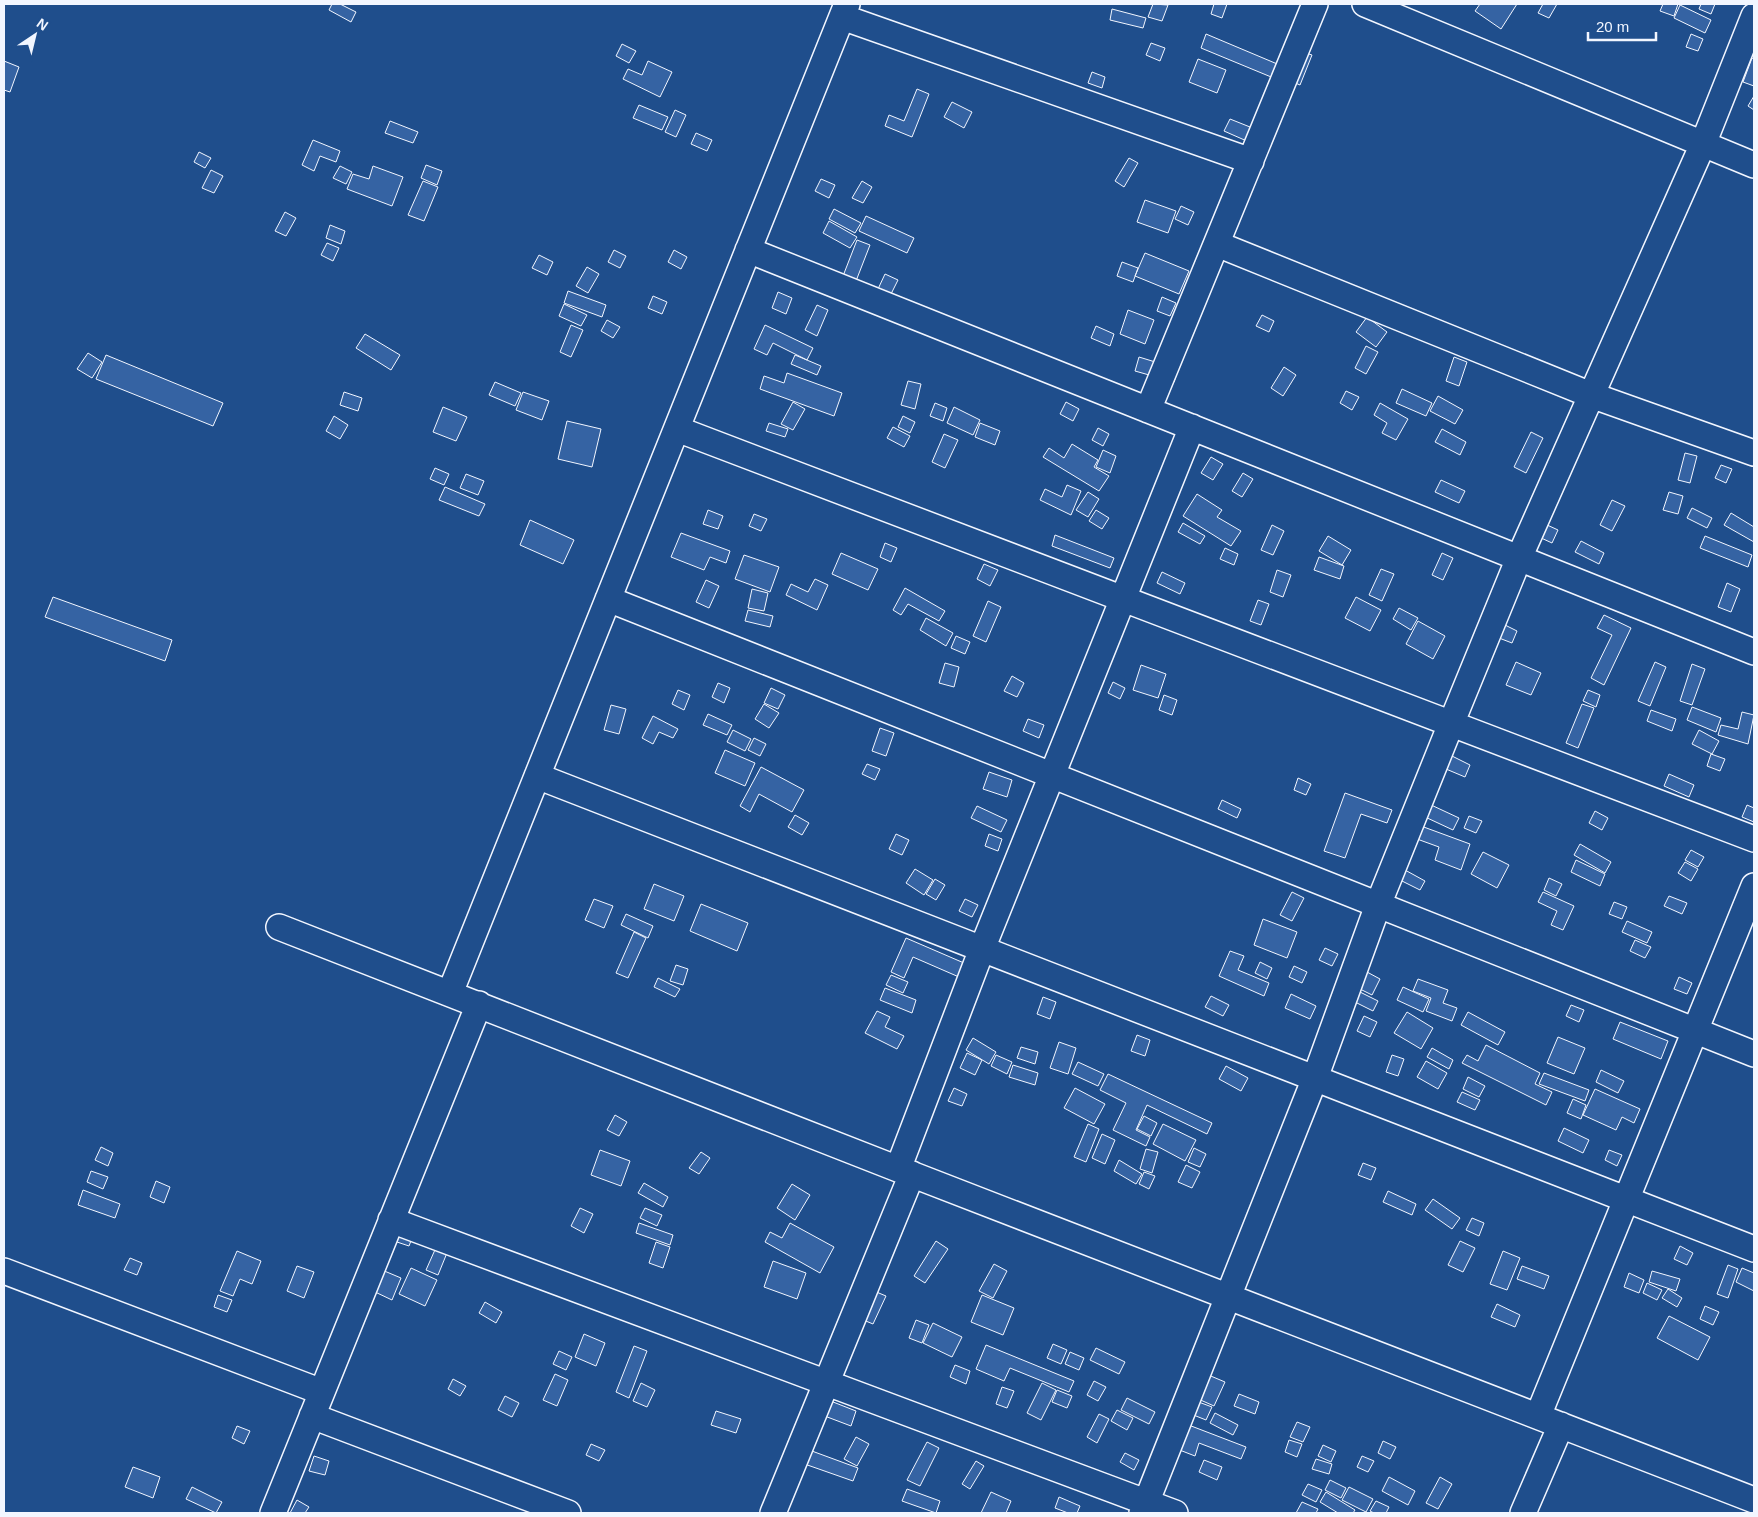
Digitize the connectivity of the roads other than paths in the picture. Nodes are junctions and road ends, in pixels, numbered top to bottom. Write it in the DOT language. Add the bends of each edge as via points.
graph roads {
  1 [pos="1316,4"];
  2 [pos="1371,5"];
  3 [pos="845,10"];
  4 [pos="1754,16"];
  5 [pos="1703,144"];
  6 [pos="1251,161"];
  7 [pos="1754,165"];
  8 [pos="1217,244"];
  9 [pos="748,250"];
  10 [pos="1591,395"];
  11 [pos="1148,410"];
  12 [pos="1192,427"];
  13 [pos="676,429"];
  14 [pos="1754,453"];
  15 [pos="1519,558"];
  16 [pos="608,599"];
  17 [pos="1123,599"];
  18 [pos="1754,652"];
  19 [pos="1450,724"];
  20 [pos="1052,775"];
  21 [pos="537,776"];
  22 [pos="1754,839"];
  23 [pos="1754,886"];
  24 [pos="1378,905"];
  25 [pos="279,926"];
  26 [pos="982,949"];
  27 [pos="450,993"];
  28 [pos="479,1004"];
  29 [pos="1695,1031"];
  30 [pos="1754,1054"];
  31 [pos="1315,1078"];
  32 [pos="905,1172"];
  33 [pos="1626,1199"];
  34 [pos="391,1220"];
  35 [pos="1754,1249"];
  36 [pos="4,1271"];
  37 [pos="1227,1295"];
  38 [pos="826,1383"];
  39 [pos="322,1392"];
  40 [pos="312,1416"];
  41 [pos="1538,1416"];
  42 [pos="1561,1425"];
  43 [pos="1754,1500"];
  44 [pos="1144,1508"];
  45 [pos="273,1513"];
  46 [pos="568,1513"];
  47 [pos="773,1513"];
  48 [pos="1175,1513"];
  49 [pos="1524,1513"];
  1 -- 6 [label="street"];
  2 -- 5 [label="street"];
  3 -- 6 [label="street"];
  3 -- 9 [label="street"];
  4 -- 5 [label="street"];
  5 -- 7 [label="street"];
  5 -- 10 [label="street"];
  6 -- 8 [label="street"];
  8 -- 10 [label="street"];
  8 -- 11 [label="street"];
  9 -- 11 [label="street"];
  9 -- 13 [label="street"];
  10 -- 14 [label="street"];
  10 -- 15 [label="street"];
  11 -- 12 [label="street"];
  12 -- 15 [label="street"];
  12 -- 17 [label="street"];
  13 -- 16 [label="street"];
  13 -- 17 [label="street"];
  15 -- 18 [label="street"];
  15 -- 19 [label="street"];
  16 -- 20 [label="street"];
  16 -- 21 [label="street"];
  17 -- 19 [label="street"];
  17 -- 20 [label="street"];
  19 -- 22 [label="street"];
  19 -- 24 [label="street"];
  20 -- 24 [label="street"];
  20 -- 26 [label="street"];
  21 -- 26 [label="street"];
  21 -- 27 [label="street"];
  23 -- 29 [label="street"];
  24 -- 29 [label="street"];
  24 -- 31 [label="street"];
  25 -- 27 [label="street"];
  26 -- 31 [label="street"];
  26 -- 32 [label="street"];
  27 -- 28 [label="street"];
  28 -- 32 [label="street"];
  28 -- 34 [label="street"];
  29 -- 30 [label="street"];
  29 -- 33 [label="street"];
  31 -- 33 [label="street"];
  31 -- 37 [label="street"];
  32 -- 37 [label="street"];
  32 -- 38 [label="street"];
  33 -- 35 [label="street"];
  33 -- 41 [label="street"];
  34 -- 38 [label="street"];
  34 -- 39 [label="street"];
  36 -- 39 [label="street"];
  37 -- 41 [label="street"];
  37 -- 44 [label="street"];
  38 -- 44 [label="street"];
  38 -- 47 [label="street"];
  39 -- 40 [label="street"];
  40 -- 45 [label="street"];
  40 -- 46 [label="street"];
  41 -- 42 [label="street"];
  42 -- 43 [label="street"];
  42 -- 49 [label="street"];
  44 -- 48 [label="street"];
}
